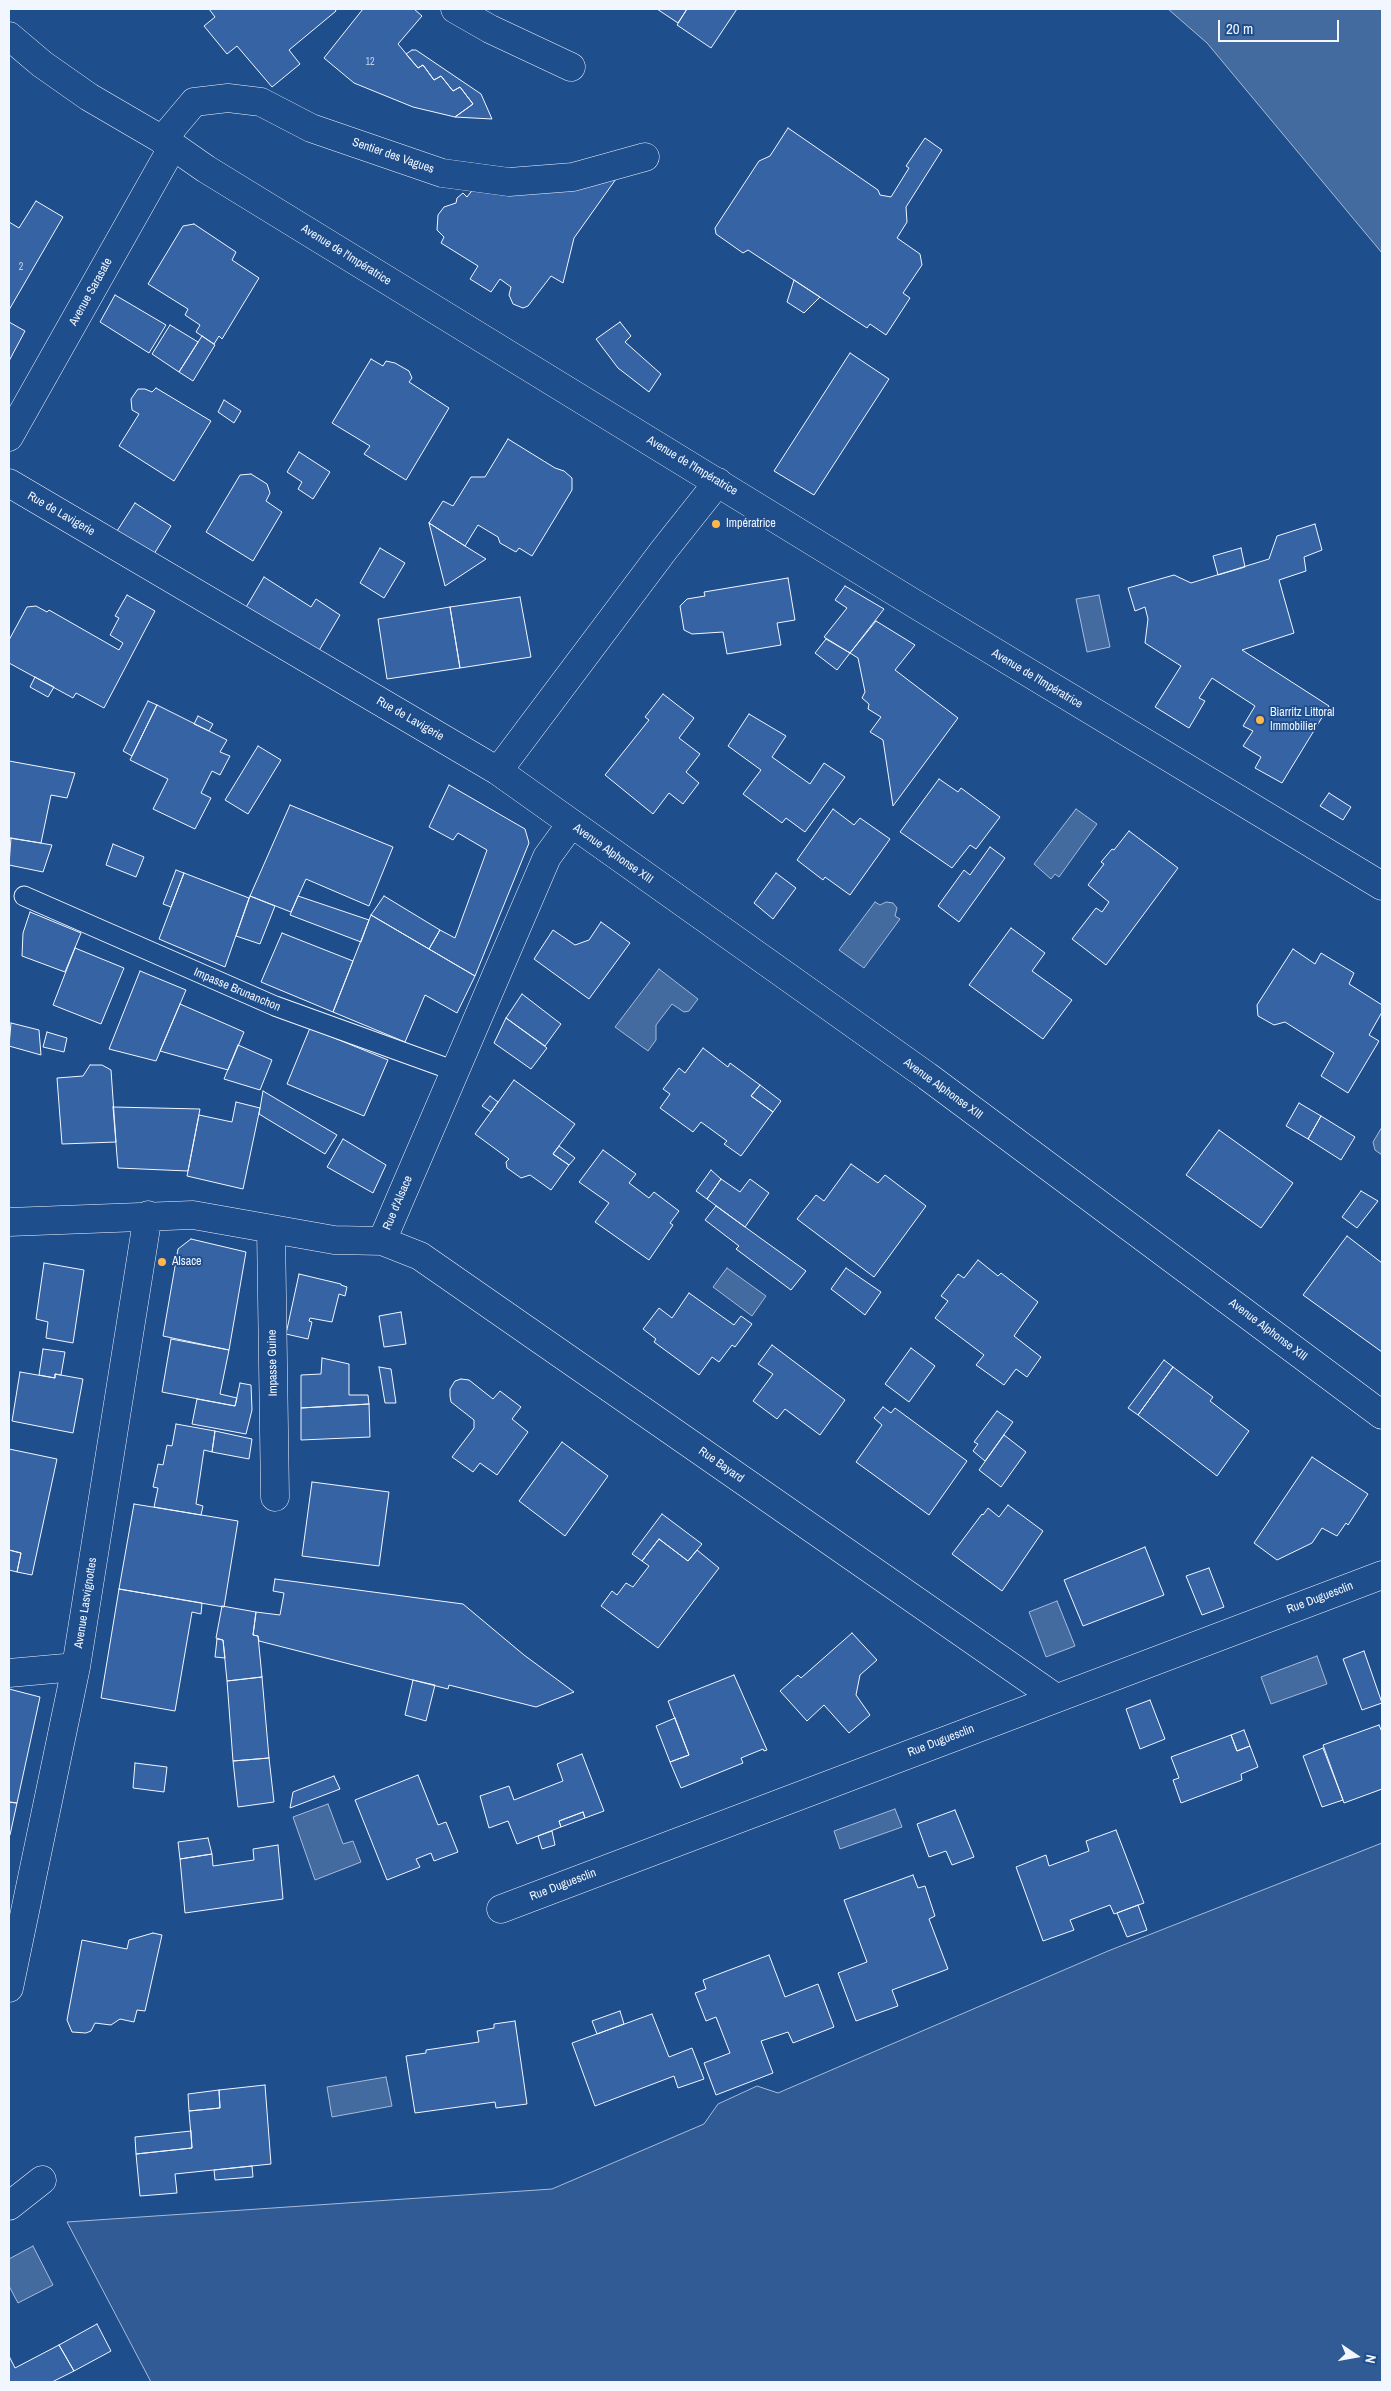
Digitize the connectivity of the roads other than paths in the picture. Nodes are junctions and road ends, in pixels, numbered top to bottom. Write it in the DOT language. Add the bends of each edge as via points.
graph roads {
  1 [pos="455,9"];
  2 [pos="9,36"];
  3 [pos="572,67"];
  4 [pos="168,143"];
  5 [pos="645,157"];
  6 [pos="9,437"];
  7 [pos="718,482"];
  8 [pos="9,483"];
  9 [pos="498,771"];
  10 [pos="571,824"];
  11 [pos="1382,886"];
  12 [pos="24,896"];
  13 [pos="455,1071"];
  14 [pos="148,1215"];
  15 [pos="9,1222"];
  16 [pos="271,1229"];
  17 [pos="382,1241"];
  18 [pos="1382,1415"];
  19 [pos="275,1497"];
  20 [pos="1382,1575"];
  21 [pos="76,1667"];
  22 [pos="9,1673"];
  23 [pos="1056,1698"];
  24 [pos="500,1909"];
  25 [pos="9,1988"];
  26 [pos="42,2180"];
  27 [pos="9,2206"];
  1 -- 3 [label="street"];
  2 -- 4 [label="street, Avenue de l'Impératrice" via="89,97"];
  4 -- 5 [label="street, Sentier des Vagues" via="194,102 228,98 261,102 311,128 451,174 508,182 573,177"];
  4 -- 6 [label="street, Avenue Sarasate"];
  4 -- 7 [label="street, Avenue de l'Impératrice"];
  7 -- 9 [label="street"];
  7 -- 11 [label="street, Avenue de l'Impératrice"];
  8 -- 9 [label="street, Rue de Lavigerie"];
  9 -- 10 [label="street, Avenue Alphonse XIII"];
  10 -- 13 [label="street, Rue d'Alsace" via="547,857"];
  10 -- 18 [label="street, Avenue Alphonse XIII" via="926,1076"];
  12 -- 13 [label="lane, Impasse Brunanchon" via="275,1006"];
  13 -- 17 [label="street, Rue d'Alsace"];
  14 -- 15 [label="street, Rue d'Alsace"];
  14 -- 16 [label="street, Rue d'Alsace" via="193,1215"];
  14 -- 21 [label="street, Avenue Lasvignottes"];
  16 -- 17 [label="street, Rue d'Alsace" via="334,1240"];
  16 -- 19 [label="street, Impasse Guine"];
  17 -- 23 [label="street, Rue Bayard" via="420,1256"];
  20 -- 23 [label="street, Rue Duguesclin"];
  21 -- 22 [label="street"];
  21 -- 25 [label="street, Avenue Lasvignottes"];
  23 -- 24 [label="street, Rue Duguesclin"];
  26 -- 27 [label="street"];
}
